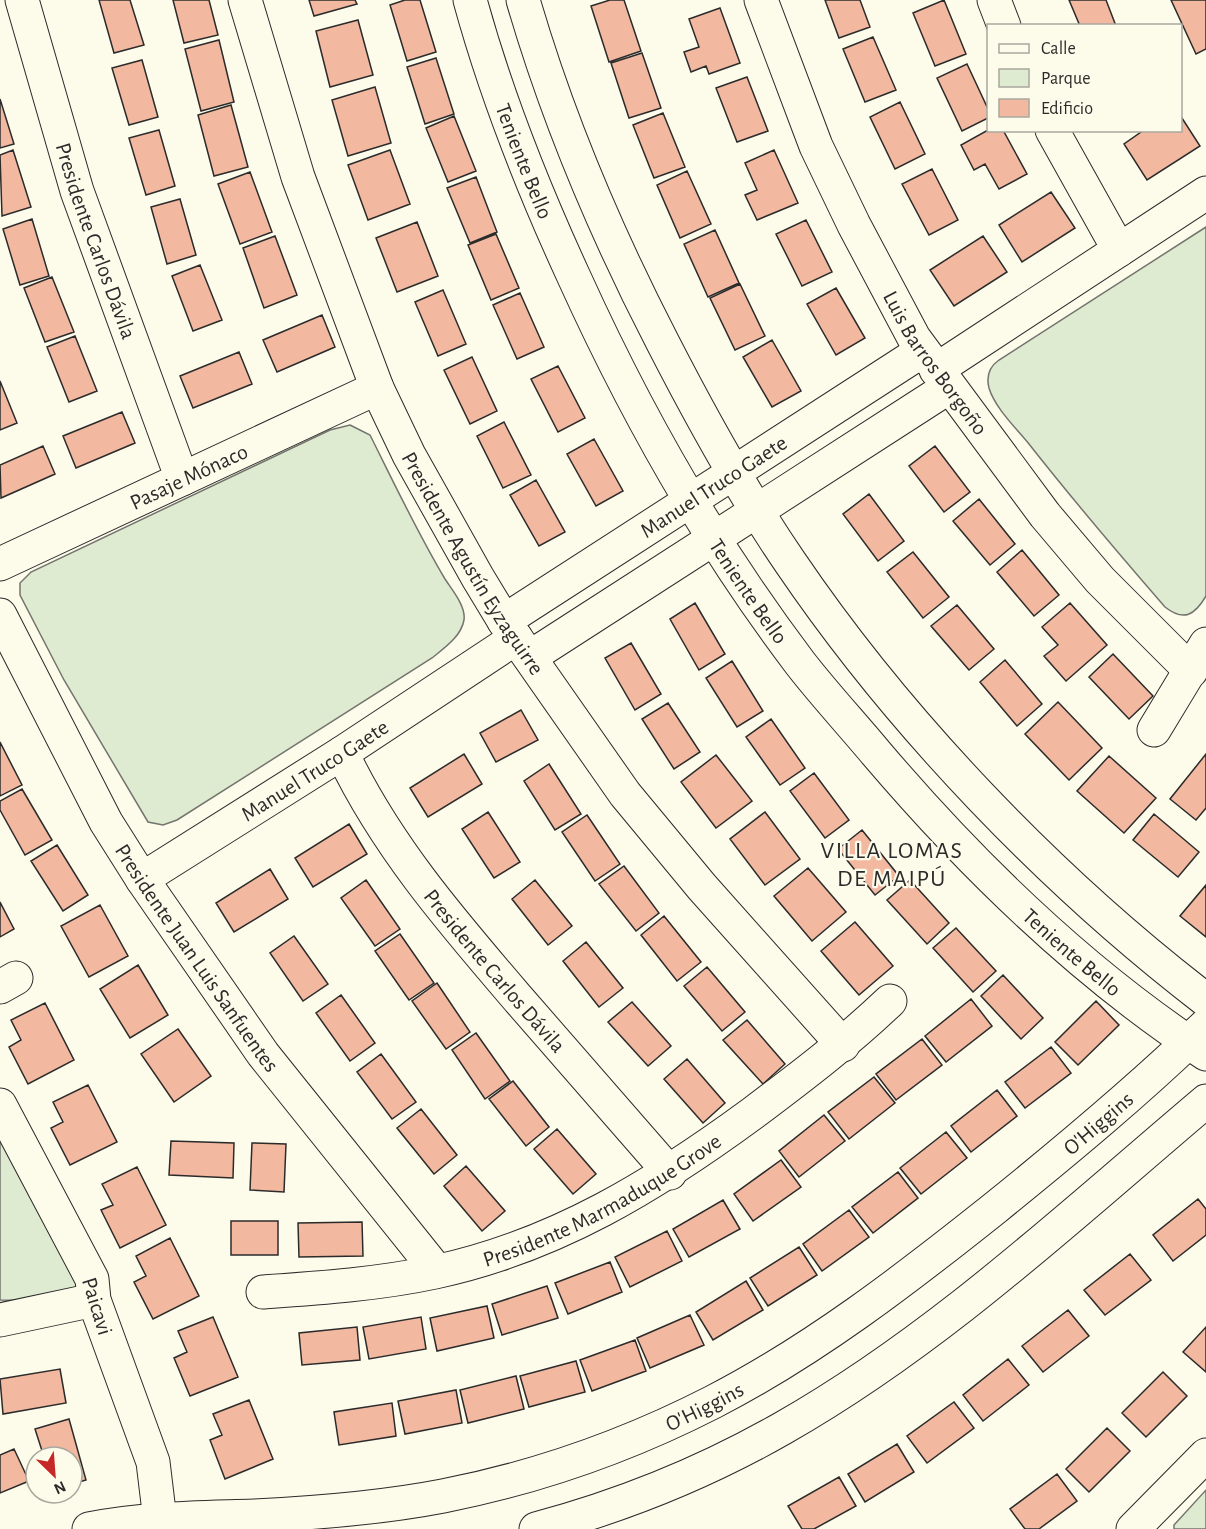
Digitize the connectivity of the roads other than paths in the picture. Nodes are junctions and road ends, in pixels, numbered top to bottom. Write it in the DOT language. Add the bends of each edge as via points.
graph roads {
  1 [pos="22,0"];
  2 [pos="245,0"];
  3 [pos="470,0"];
  4 [pos="524,0"];
  5 [pos="761,0"];
  6 [pos="994,0"];
  7 [pos="1003,24"];
  8 [pos="1053,132"];
  9 [pos="1206,193"];
  10 [pos="1119,250"];
  11 [pos="936,369"];
  12 [pos="377,388"];
  13 [pos="733,474"];
  14 [pos="182,479"];
  15 [pos="690,501"];
  16 [pos="757,511"];
  17 [pos="714,539"];
  18 [pos="0,564"];
  19 [pos="0,615"];
  20 [pos="517,639"];
  21 [pos="1198,658"];
  22 [pos="1154,730"];
  23 [pos="342,753"];
  24 [pos="142,879"];
  25 [pos="1206,1000"];
  26 [pos="891,1001"];
  27 [pos="1200,1041"];
  28 [pos="843,1046"];
  29 [pos="1206,1101"];
  30 [pos="0,1105"];
  31 [pos="670,1173"];
  32 [pos="437,1271"];
  33 [pos="263,1292"];
  34 [pos="94,1300"];
  35 [pos="0,1320"];
  36 [pos="1206,1455"];
  37 [pos="160,1520"];
  38 [pos="89,1529"];
  39 [pos="536,1529"];
  40 [pos="1133,1529"];
  1 -- 14 [label="street, Presidente Carlos Dávila" via="77,191"];
  2 -- 12 [label="street, Presidente Agustín Eyzaguirre" via="298,177"];
  3 -- 15 [label="street, Teniente Bello" via="518,147 551,228 606,348 658,449"];
  4 -- 13 [label="street" via="561,118 594,201 646,311"];
  5 -- 11 [label="street, Luis Barros Borgoño" via="816,146 884,285"];
  6 -- 7 [label="street"];
  8 -- 10 [label="street"];
  9 -- 10 [label="street, Manuel Truco Gaete"];
  10 -- 11 [label="street, Manuel Truco Gaete"];
  11 -- 13 [label="street, Manuel Truco Gaete"];
  11 -- 16 [label="street, Manuel Truco Gaete"];
  11 -- 21 [label="street, Luis Barros Borgoño" via="1045,515 1100,580"];
  12 -- 14 [label="street, Pasaje Mónaco"];
  12 -- 20 [label="street, Presidente Agustín Eyzaguirre" via="409,455"];
  13 -- 15 [label="street, Manuel Truco Gaete"];
  13 -- 16 [label="street"];
  14 -- 18 [label="street, Pasaje Mónaco"];
  15 -- 17 [label="street, Teniente Bello"];
  15 -- 20 [label="street, Manuel Truco Gaete"];
  16 -- 17 [label="street, Manuel Truco Gaete"];
  16 -- 25 [label="street" via="839,630 942,756 1034,851"];
  17 -- 20 [label="street, Manuel Truco Gaete"];
  17 -- 27 [label="street, Teniente Bello" via="800,663 913,796 999,886 1089,970"];
  19 -- 24 [label="street, Presidente Juan Luis Sanfuentes" via="101,812"];
  20 -- 23 [label="street, Manuel Truco Gaete"];
  20 -- 28 [label="street, Presidente Agustín Eyzaguirre" via="625,794 715,903"];
  21 -- 22 [label="street"];
  23 -- 24 [label="street, Manuel Truco Gaete"];
  23 -- 31 [label="street, Presidente Carlos Dávila" via="393,846 435,900"];
  24 -- 32 [label="street, Presidente Juan Luis Sanfuentes" via="263,1054"];
  26 -- 28 [label="street, Presidente Marmaduque Grove"];
  27 -- 37 [label="street, O'Higgins" via="890,1290 770,1370 711,1403 558,1466 444,1496 324,1512"];
  28 -- 31 [label="street, Presidente Marmaduque Grove"];
  29 -- 39 [label="street" via="992,1281 911,1345 823,1404 742,1449 651,1491"];
  30 -- 34 [label="street, Paicavi" via="92,1279"];
  31 -- 32 [label="street, Presidente Marmaduque Grove" via="587,1218 538,1239"];
  32 -- 33 [label="street, Presidente Marmaduque Grove"];
  34 -- 35 [label="street"];
  34 -- 37 [label="street, Paicavi" via="153,1462"];
  36 -- 40 [label="street"];
  37 -- 38 [label="street, O'Higgins"];
}
